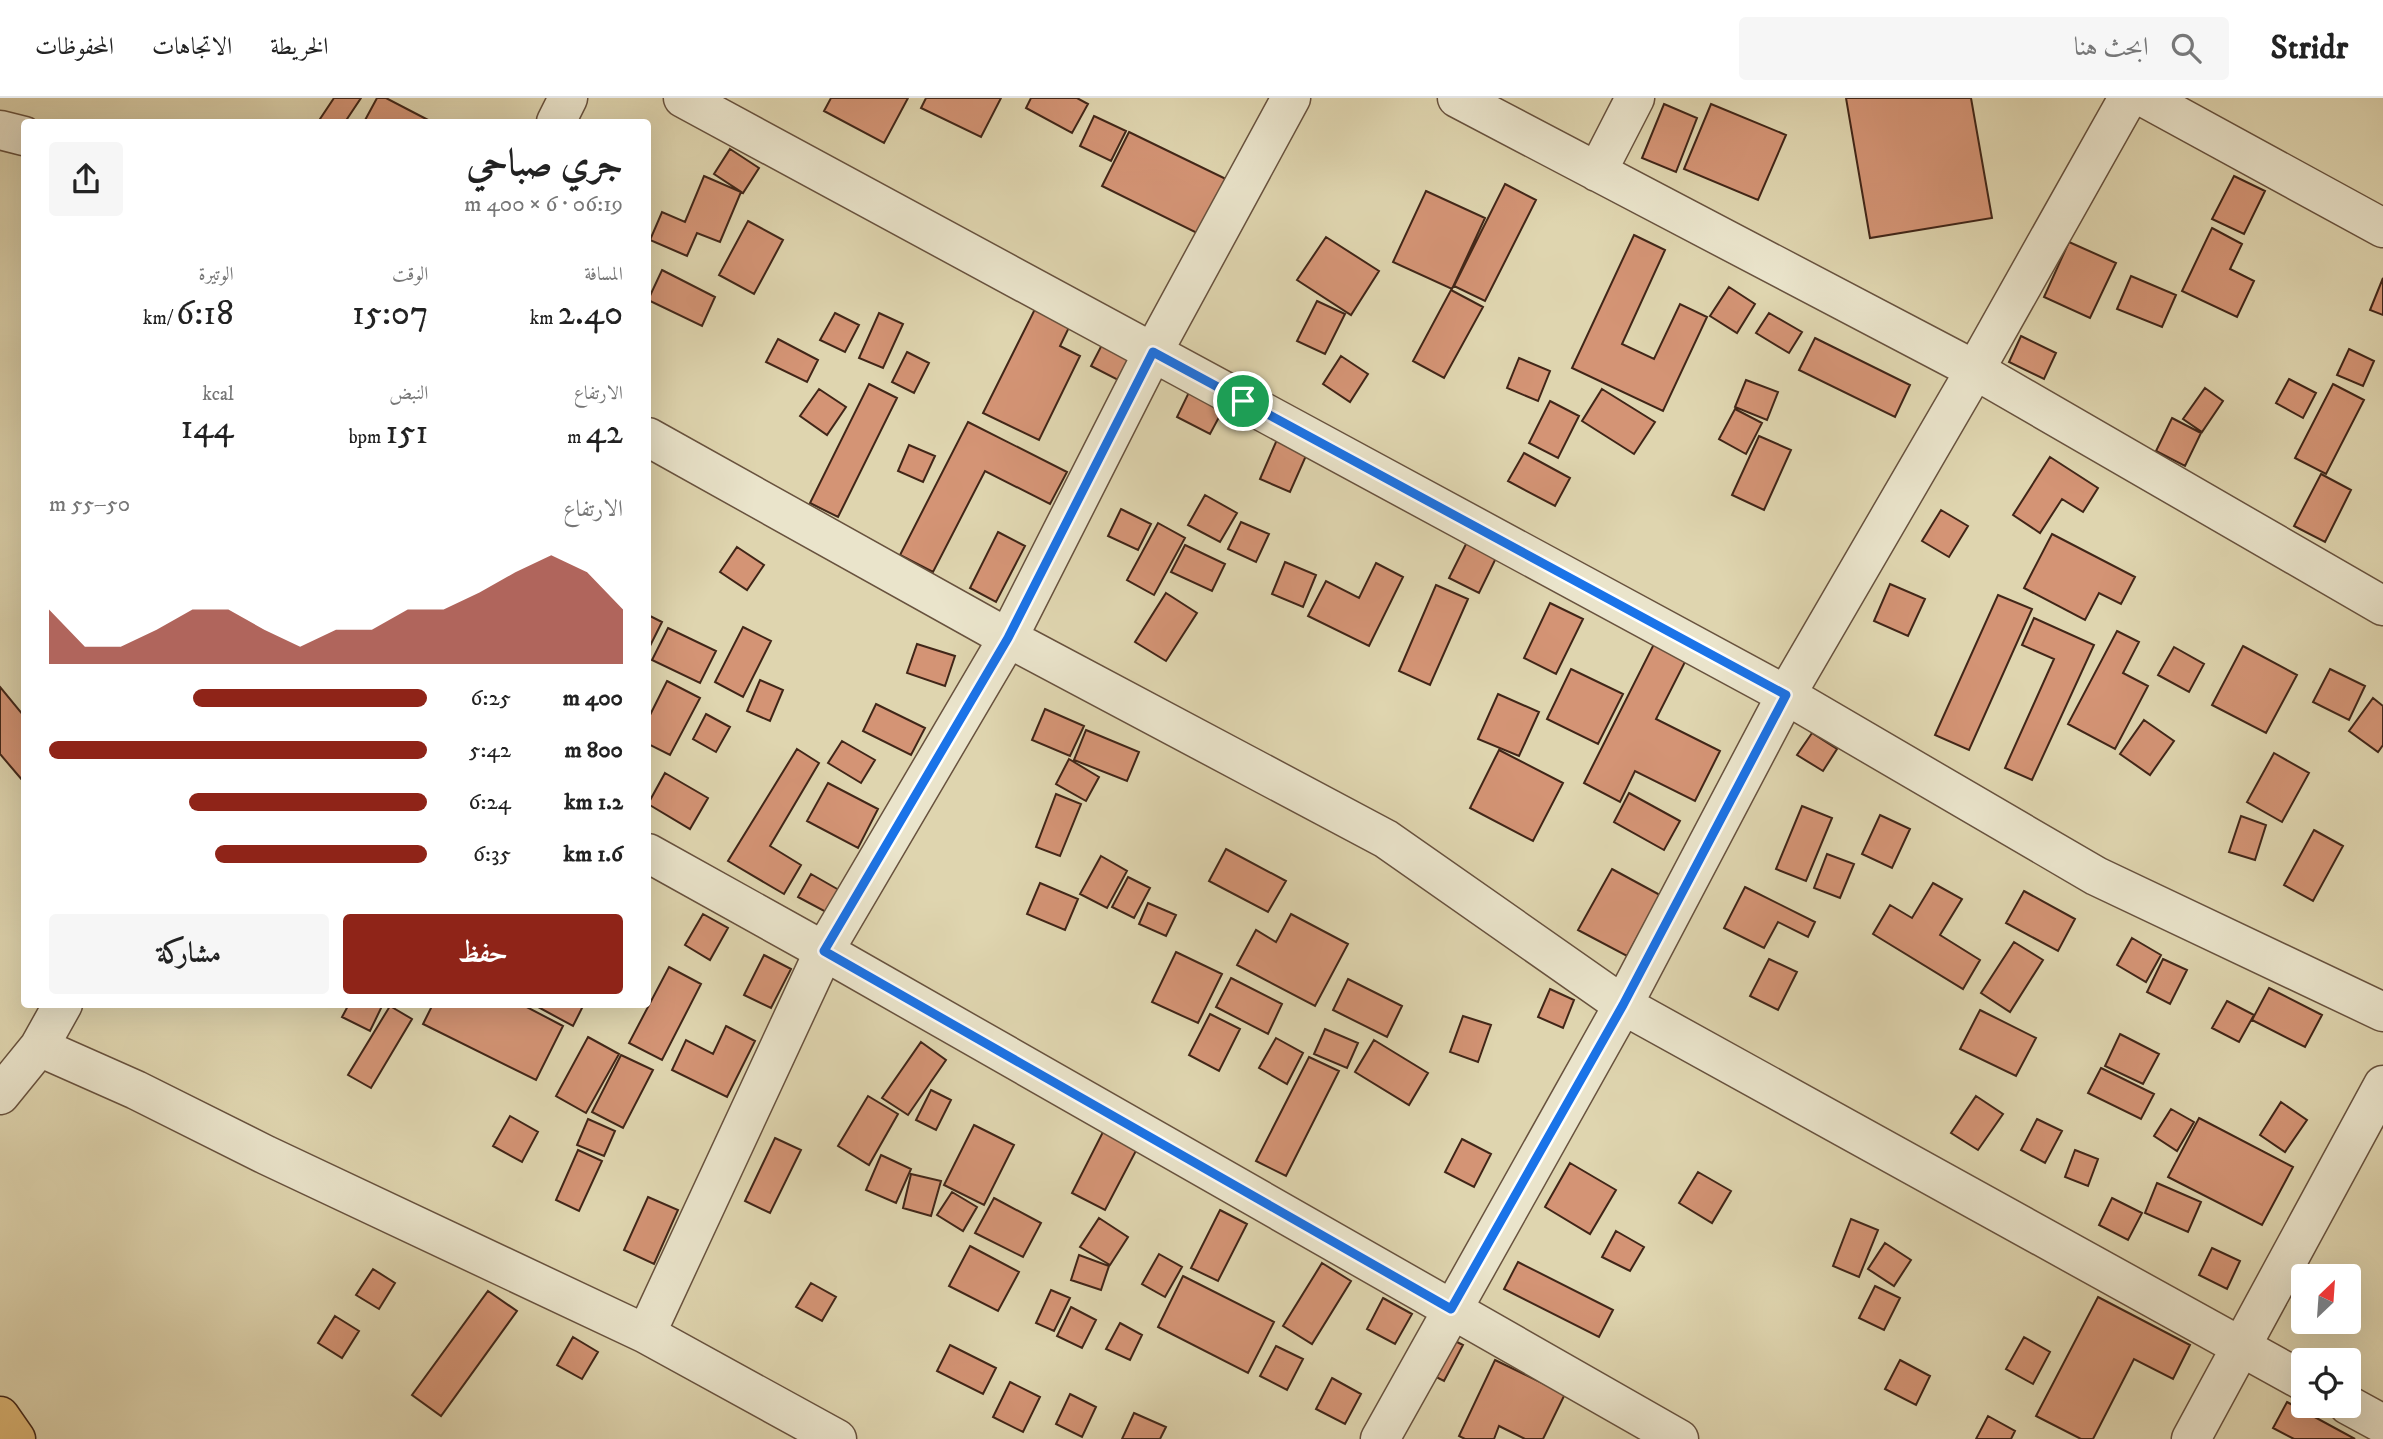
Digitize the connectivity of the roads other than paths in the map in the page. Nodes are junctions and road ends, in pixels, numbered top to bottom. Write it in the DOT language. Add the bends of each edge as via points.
graph roads {
  1 [pos="568,98"];
  2 [pos="683,98"];
  3 [pos="1291,98"];
  4 [pos="1457,98"];
  5 [pos="1635,98"];
  6 [pos="2128,98"];
  7 [pos="2145,98"];
  8 [pos="558,119"];
  9 [pos="0,130"];
  10 [pos="21,135"];
  11 [pos="1597,172"];
  12 [pos="2383,228"];
  13 [pos="1153,352"];
  14 [pos="1975,370"];
  15 [pos="651,439"];
  16 [pos="2383,606"];
  17 [pos="1008,638"];
  18 [pos="1786,695"];
  19 [pos="651,855"];
  20 [pos="824,951"];
  21 [pos="1623,1005"];
  22 [pos="61,1008"];
  23 [pos="2383,1012"];
  24 [pos="39,1047"];
  25 [pos="2383,1085"];
  26 [pos="0,1094"];
  27 [pos="1451,1309"];
  28 [pos="646,1334"];
  29 [pos="2242,1348"];
  30 [pos="2291,1375"];
  31 [pos="2361,1412"];
  32 [pos="0,1416"];
  33 [pos="2383,1424"];
  34 [pos="16,1439"];
  35 [pos="837,1439"];
  36 [pos="1380,1439"];
  37 [pos="1679,1439"];
  38 [pos="2192,1439"];
  1 -- 8 [label="street"];
  2 -- 13 [label="street"];
  3 -- 13 [label="street"];
  4 -- 11 [label="street"];
  5 -- 11 [label="street"];
  6 -- 14 [label="street"];
  7 -- 12 [label="street"];
  9 -- 10 [label="street"];
  11 -- 14 [label="street"];
  13 -- 17 [label="street"];
  13 -- 18 [label="street"];
  14 -- 16 [label="street"];
  14 -- 18 [label="street"];
  15 -- 17 [label="street"];
  17 -- 20 [label="street"];
  17 -- 21 [label="street" via="1386,839"];
  18 -- 21 [label="street"];
  18 -- 23 [label="street" via="2096,876"];
  19 -- 20 [label="street"];
  20 -- 27 [label="street"];
  20 -- 28 [label="street"];
  21 -- 27 [label="street"];
  21 -- 29 [label="street"];
  22 -- 24 [label="street"];
  24 -- 26 [label="street"];
  24 -- 28 [label="street"];
  25 -- 29 [label="street"];
  27 -- 36 [label="street"];
  27 -- 37 [label="street"];
  28 -- 35 [label="street"];
  29 -- 30 [label="street"];
  29 -- 38 [label="street"];
  31 -- 33 [label="street"];
  32 -- 34 [label="highway"];
}
